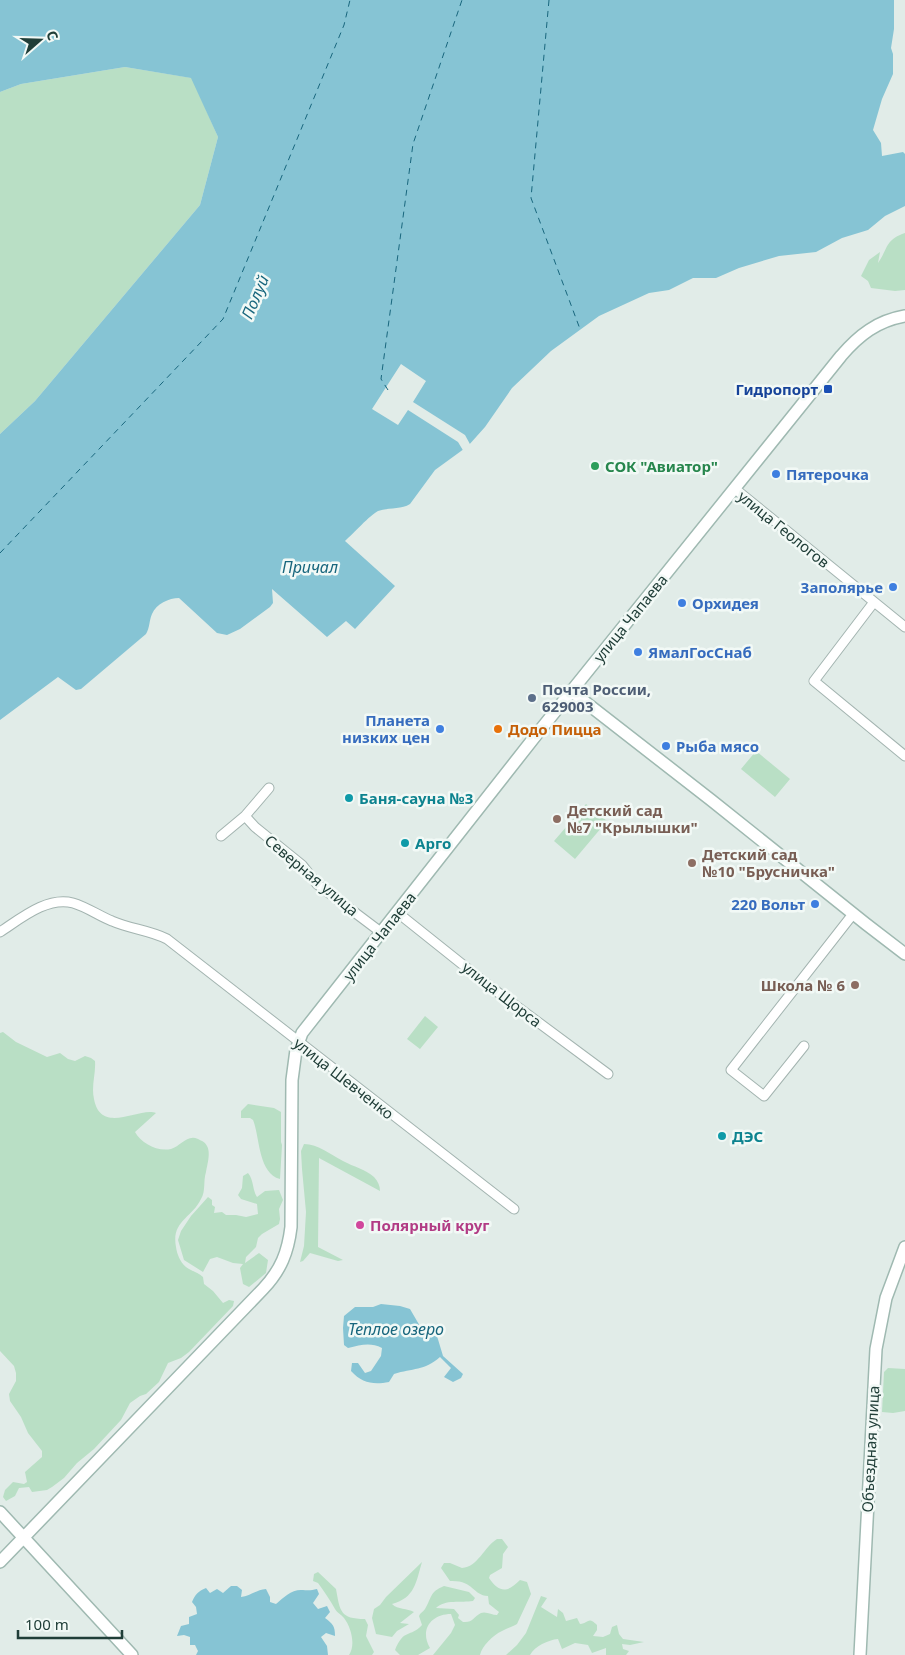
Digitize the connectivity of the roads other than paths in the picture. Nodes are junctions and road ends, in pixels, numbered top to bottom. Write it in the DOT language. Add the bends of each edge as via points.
graph roads {
  1 [pos="905,316"];
  2 [pos="734,488"];
  3 [pos="874,602"];
  4 [pos="905,627"];
  5 [pos="571,691"];
  6 [pos="905,756"];
  7 [pos="269,788"];
  8 [pos="245,816"];
  9 [pos="221,836"];
  10 [pos="398,913"];
  11 [pos="853,914"];
  12 [pos="0,932"];
  13 [pos="382,933"];
  14 [pos="905,954"];
  15 [pos="298,1042"];
  16 [pos="804,1046"];
  17 [pos="608,1074"];
  18 [pos="514,1209"];
  19 [pos="905,1247"];
  20 [pos="0,1512"];
  21 [pos="22,1537"];
  22 [pos="0,1562"];
  23 [pos="132,1655"];
  24 [pos="860,1655"];
  1 -- 2 [label="main road, улица Чапаева" via="879,323 856,340"];
  2 -- 3 [label="street, улица Геологов"];
  2 -- 5 [label="main road, улица Чапаева"];
  3 -- 4 [label="street, улица Геологов"];
  3 -- 6 [label="street" via="814,681"];
  5 -- 10 [label="main road, улица Чапаева"];
  5 -- 11 [label="main road"];
  7 -- 8 [label="street"];
  8 -- 9 [label="street"];
  8 -- 13 [label="street, Северная улица" via="302,865 318,884"];
  10 -- 13 [label="main road, улица Чапаева"];
  10 -- 17 [label="street, улица Щорса"];
  11 -- 14 [label="main road"];
  11 -- 16 [label="street" via="731,1070 764,1096"];
  12 -- 15 [label="street, улица Шевченко" via="54,903 80,905 111,921 158,935 175,945"];
  13 -- 15 [label="main road, улица Чапаева" via="309,1023"];
  15 -- 18 [label="street, улица Шевченко"];
  15 -- 21 [label="main road, улица Чапаева" via="291,1096 292,1227 280,1269"];
  19 -- 24 [label="main road, Объездная улица" via="886,1298 876,1349"];
  20 -- 21 [label="main road"];
  21 -- 22 [label="main road, улица Чапаева"];
  21 -- 23 [label="main road"];
}
